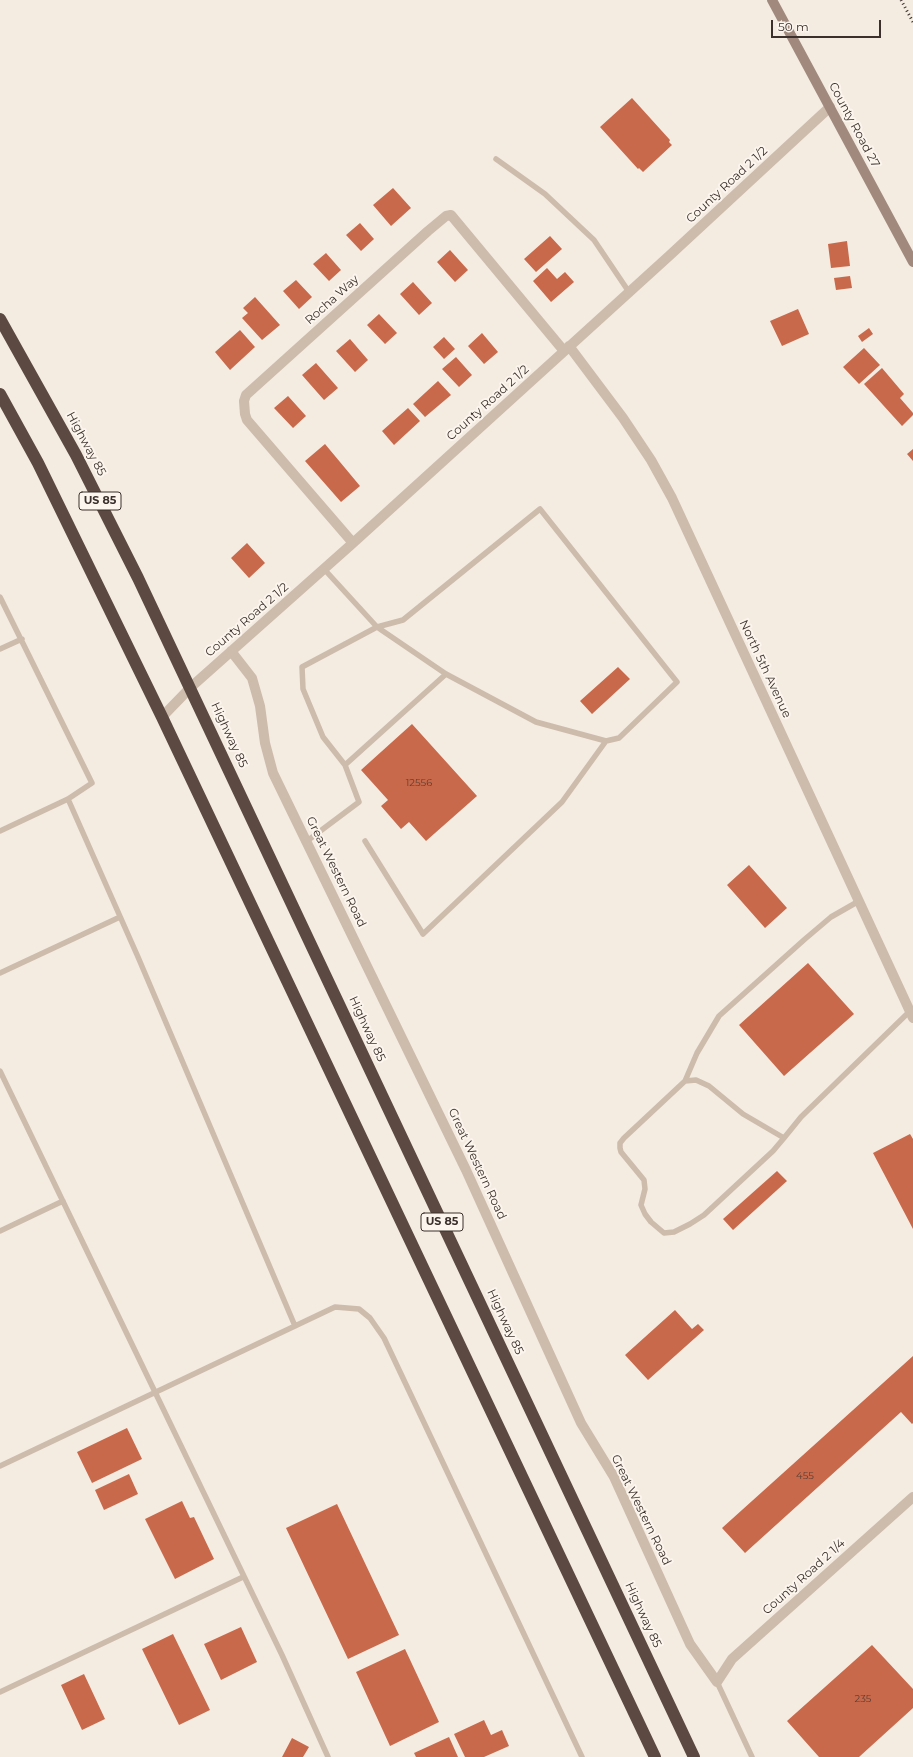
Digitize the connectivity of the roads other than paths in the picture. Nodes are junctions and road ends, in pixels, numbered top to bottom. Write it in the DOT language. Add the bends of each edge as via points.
graph roads {
  1 [pos="772,0"];
  2 [pos="830,107"];
  3 [pos="496,159"];
  4 [pos="913,262"];
  5 [pos="629,292"];
  6 [pos="0,319"];
  7 [pos="564,347"];
  8 [pos="0,394"];
  9 [pos="353,543"];
  10 [pos="324,569"];
  11 [pos="0,597"];
  12 [pos="377,627"];
  13 [pos="22,639"];
  14 [pos="0,649"];
  15 [pos="231,651"];
  16 [pos="446,674"];
  17 [pos="190,687"];
  18 [pos="162,717"];
  19 [pos="606,741"];
  20 [pos="345,765"];
  21 [pos="68,799"];
  22 [pos="0,831"];
  23 [pos="307,841"];
  24 [pos="365,842"];
  25 [pos="859,901"];
  26 [pos="120,917"];
  27 [pos="0,973"];
  28 [pos="911,1014"];
  29 [pos="0,1071"];
  30 [pos="685,1081"];
  31 [pos="784,1138"];
  32 [pos="62,1201"];
  33 [pos="0,1231"];
  34 [pos="295,1326"];
  35 [pos="154,1393"];
  36 [pos="0,1466"];
  37 [pos="913,1496"];
  38 [pos="243,1578"];
  39 [pos="717,1682"];
  40 [pos="0,1692"];
  41 [pos="328,1757"];
  42 [pos="582,1757"];
  43 [pos="655,1757"];
  44 [pos="694,1757"];
  45 [pos="752,1757"];
  1 -- 2 [label="street, County Road 27"];
  2 -- 4 [label="street, County Road 27"];
  2 -- 5 [label="street, County Road 2 1/2"];
  3 -- 5 [label="lane" via="545,194 594,240"];
  5 -- 7 [label="street, County Road 2 1/2"];
  6 -- 17 [label="highway, Highway 85 / US 85" via="76,455"];
  7 -- 9 [label="street, County Road 2 1/2"];
  7 -- 9 [label="street, Rocha Way" via="451,215 446,216 428,231 246,395 244,401 247,420"];
  7 -- 25 [label="street, North 5th Avenue" via="623,418 672,498"];
  8 -- 18 [label="highway, US 85" via="38,463"];
  9 -- 10 [label="street, County Road 2 1/2"];
  10 -- 12 [label="lane"];
  10 -- 15 [label="street, County Road 2 1/2"];
  11 -- 13 [label="lane"];
  12 -- 16 [label="lane"];
  12 -- 19 [label="lane" via="403,620 540,509 677,682 619,738"];
  12 -- 20 [label="lane" via="302,667 303,689 323,738"];
  13 -- 14 [label="lane"];
  13 -- 21 [label="lane" via="92,783"];
  15 -- 17 [label="street, County Road 2 1/2"];
  15 -- 23 [label="street, Great Western Road" via="252,678 260,706 264,743 273,773"];
  16 -- 19 [label="lane" via="536,722"];
  16 -- 20 [label="lane"];
  17 -- 18 [label="street, County Road 2 1/2"];
  17 -- 44 [label="highway, Highway 85 / US 85"];
  18 -- 43 [label="highway, US 85"];
  19 -- 24 [label="lane" via="562,802 423,934"];
  20 -- 23 [label="lane" via="359,802"];
  21 -- 22 [label="lane"];
  21 -- 26 [label="lane"];
  23 -- 39 [label="street, Great Western Road" via="466,1170 581,1423 614,1477 690,1644"];
  25 -- 28 [label="street, North 5th Avenue"];
  25 -- 30 [label="lane" via="831,917 720,1016 697,1053"];
  26 -- 27 [label="lane"];
  26 -- 34 [label="lane"];
  28 -- 31 [label="lane" via="800,1117"];
  29 -- 32 [label="lane"];
  30 -- 31 [label="lane" via="696,1080 709,1086 742,1114"];
  30 -- 31 [label="lane" via="620,1144 621,1152 644,1180 645,1189 641,1205 645,1214 664,1233 674,1232 704,1215"];
  32 -- 33 [label="lane"];
  32 -- 35 [label="lane"];
  34 -- 35 [label="lane"];
  34 -- 42 [label="lane" via="335,1306 359,1310 370,1318 381,1333"];
  35 -- 36 [label="lane"];
  35 -- 38 [label="lane"];
  37 -- 39 [label="street, County Road 2 1/4" via="732,1659"];
  38 -- 40 [label="lane"];
  38 -- 41 [label="lane" via="282,1655"];
  39 -- 45 [label="lane"];
}
